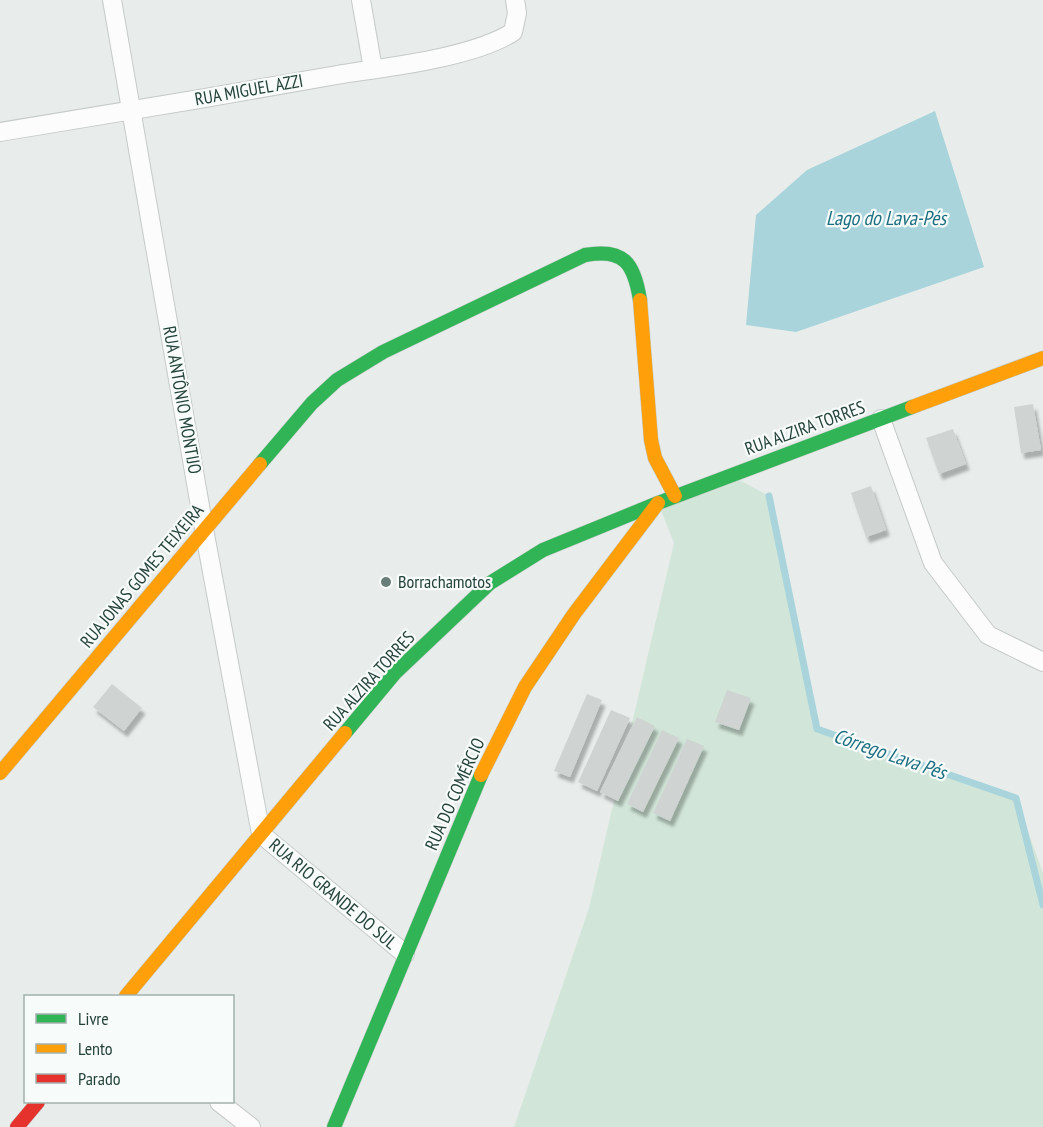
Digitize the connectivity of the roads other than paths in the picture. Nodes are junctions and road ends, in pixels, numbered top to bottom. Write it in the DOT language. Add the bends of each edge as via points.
graph roads {
  1 [pos="112,0"];
  2 [pos="361,0"];
  3 [pos="515,0"];
  4 [pos="373,69"];
  5 [pos="132,110"];
  6 [pos="0,132"];
  7 [pos="1043,358"];
  8 [pos="880,419"];
  9 [pos="675,496"];
  10 [pos="658,503"];
  11 [pos="204,529"];
  12 [pos="1043,662"];
  13 [pos="1,766"];
  14 [pos="261,834"];
  15 [pos="405,954"];
  16 [pos="127,995"];
  17 [pos="36,1103"];
  18 [pos="221,1103"];
  19 [pos="17,1127"];
  20 [pos="250,1127"];
  21 [pos="334,1127"];
  1 -- 5 [label="street, RUA ANTÔNIO MONTIJO"];
  2 -- 4 [label="street"];
  3 -- 4 [label="street, RUA MIGUEL AZZI" via="513,32 496,43"];
  4 -- 5 [label="street, RUA MIGUEL AZZI"];
  5 -- 6 [label="street, RUA MIGUEL AZZI"];
  5 -- 11 [label="street, RUA ANTÔNIO MONTIJO"];
  7 -- 8 [label="street, RUA ALZIRA TORRES"];
  8 -- 9 [label="street, RUA ALZIRA TORRES"];
  8 -- 12 [label="street" via="933,563 988,635"];
  9 -- 10 [label="street, RUA ALZIRA TORRES"];
  9 -- 11 [label="street, RUA JONAS GOMES TEIXEIRA" via="655,458 651,440 636,280 629,262 617,253 603,250 585,255 384,352 337,381 312,403"];
  10 -- 14 [label="street, RUA ALZIRA TORRES" via="543,550 490,583 395,673"];
  10 -- 15 [label="street, RUA DO COMÉRCIO" via="574,614 525,687 473,791"];
  11 -- 13 [label="street, RUA JONAS GOMES TEIXEIRA"];
  11 -- 14 [label="street, RUA ANTÔNIO MONTIJO"];
  14 -- 15 [label="street, RUA RIO GRANDE DO SUL"];
  14 -- 16 [label="street, RUA ALZIRA TORRES"];
  15 -- 21 [label="street, RUA DO COMÉRCIO"];
  17 -- 19 [label="street"];
  18 -- 20 [label="street"];
}
